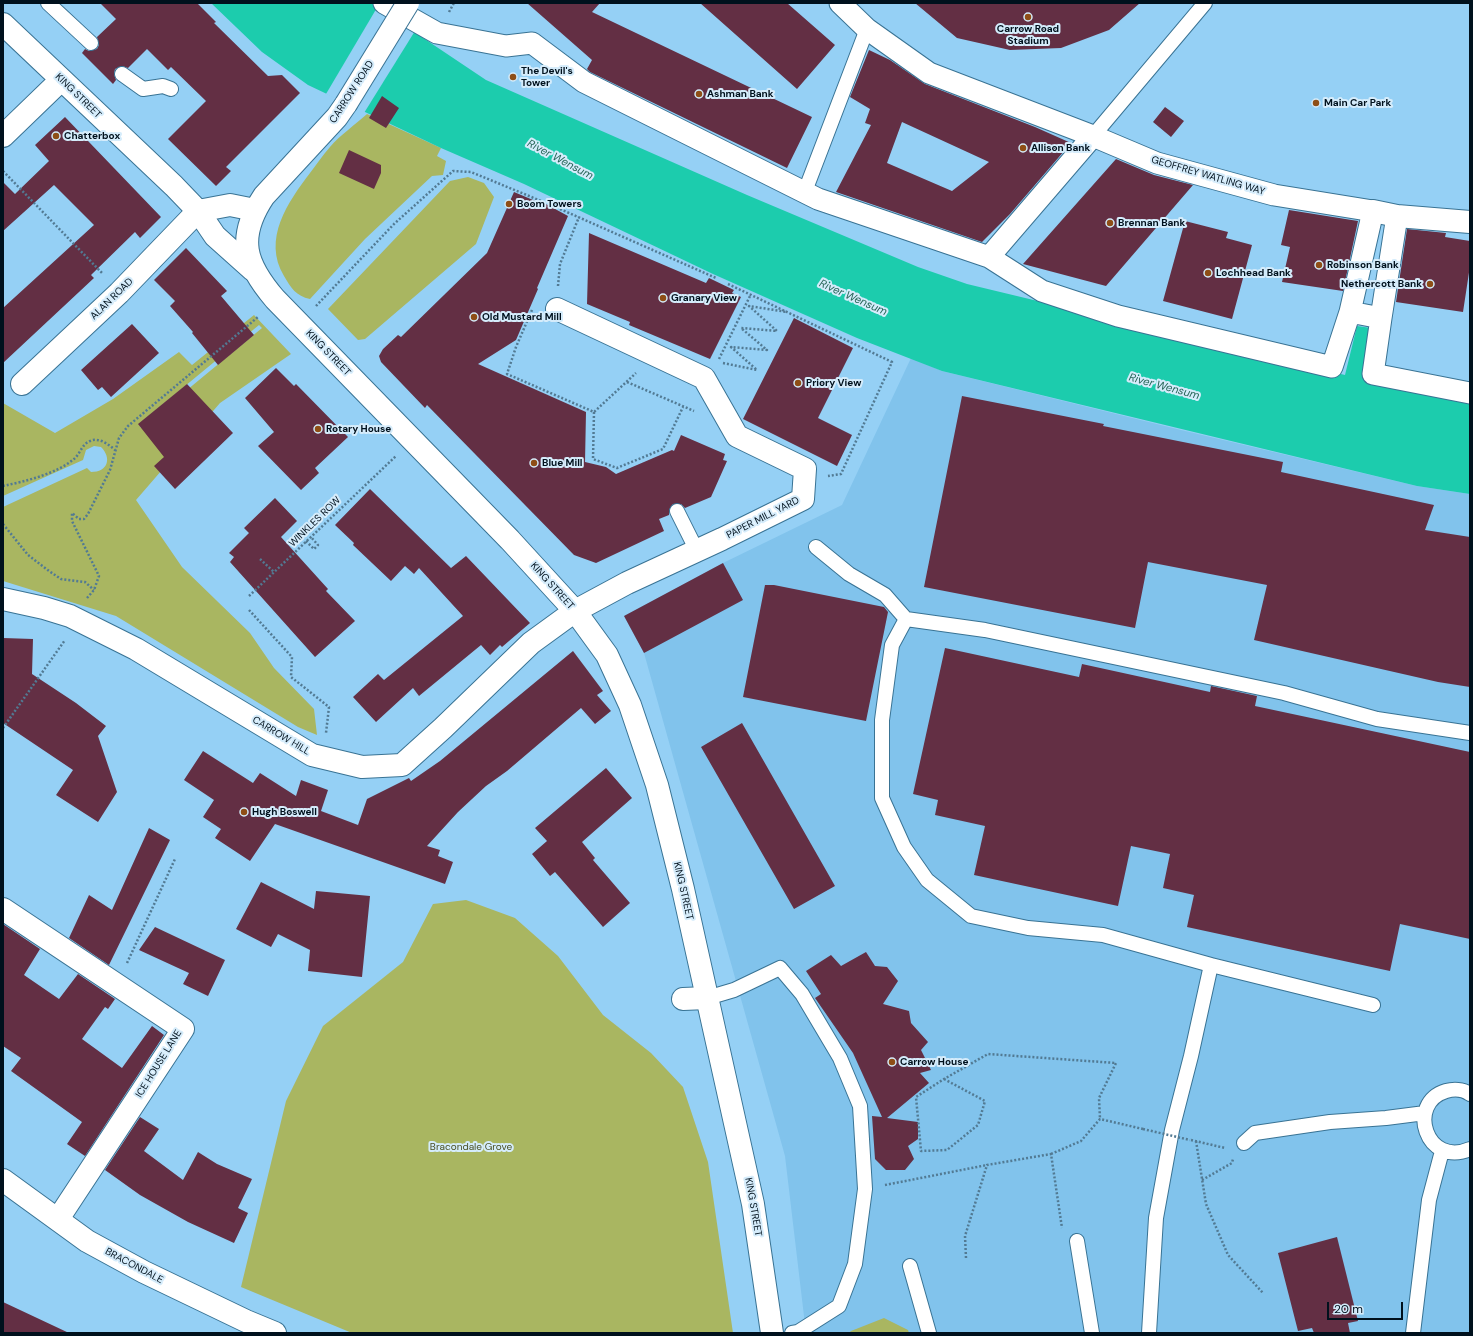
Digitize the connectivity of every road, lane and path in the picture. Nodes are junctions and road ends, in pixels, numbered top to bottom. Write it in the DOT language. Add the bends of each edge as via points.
graph roads {
  1 [pos="48,3"];
  2 [pos="384,3"];
  3 [pos="408,3"];
  4 [pos="840,3"];
  5 [pos="1205,3"];
  6 [pos="3,24"];
  7 [pos="866,29"];
  8 [pos="91,43"];
  9 [pos="122,74"];
  10 [pos="61,80"];
  11 [pos="171,89"];
  12 [pos="3,136"];
  13 [pos="1093,136"];
  14 [pos="3,171"];
  15 [pos="803,192"];
  16 [pos="546,203"];
  17 [pos="560,209"];
  18 [pos="255,210"];
  19 [pos="198,211"];
  20 [pos="1373,211"];
  21 [pos="579,216"];
  22 [pos="1397,216"];
  23 [pos="1470,222"];
  24 [pos="989,257"];
  25 [pos="560,264"];
  26 [pos="253,270"];
  27 [pos="716,278"];
  28 [pos="728,284"];
  29 [pos="119,293"];
  30 [pos="751,294"];
  31 [pos="533,309"];
  32 [pos="557,309"];
  33 [pos="789,312"];
  34 [pos="1350,312"];
  35 [pos="1381,318"];
  36 [pos="255,320"];
  37 [pos="299,324"];
  38 [pos="656,356"];
  39 [pos="627,382"];
  40 [pos="22,384"];
  41 [pos="1470,393"];
  42 [pos="683,407"];
  43 [pos="594,412"];
  44 [pos="697,412"];
  45 [pos="115,450"];
  46 [pos="392,459"];
  47 [pos="804,480"];
  48 [pos="3,486"];
  49 [pos="677,511"];
  50 [pos="3,524"];
  51 [pos="311,537"];
  52 [pos="306,541"];
  53 [pos="816,547"];
  54 [pos="697,551"];
  55 [pos="260,559"];
  56 [pos="274,572"];
  57 [pos="249,596"];
  58 [pos="3,599"];
  59 [pos="249,610"];
  60 [pos="575,612"];
  61 [pos="906,619"];
  62 [pos="79,620"];
  63 [pos="3,728"];
  64 [pos="1470,733"];
  65 [pos="326,735"];
  66 [pos="175,859"];
  67 [pos="3,910"];
  68 [pos="1211,965"];
  69 [pos="116,985"];
  70 [pos="707,998"];
  71 [pos="683,999"];
  72 [pos="1373,1005"];
  73 [pos="944,1078"];
  74 [pos="1470,1094"];
  75 [pos="1425,1113"];
  76 [pos="1100,1119"];
  77 [pos="1196,1141"];
  78 [pos="1239,1146"];
  79 [pos="1470,1149"];
  80 [pos="1442,1151"];
  81 [pos="1051,1154"];
  82 [pos="987,1165"];
  83 [pos="3,1180"];
  84 [pos="1202,1180"];
  85 [pos="865,1189"];
  86 [pos="58,1219"];
  87 [pos="1063,1236"];
  88 [pos="1077,1241"];
  89 [pos="966,1258"];
  90 [pos="910,1266"];
  91 [pos="1263,1293"];
  92 [pos="272,1332"];
  93 [pos="772,1333"];
  94 [pos="792,1333"];
  95 [pos="929,1333"];
  96 [pos="1092,1333"];
  97 [pos="1149,1333"];
  98 [pos="1413,1333"];
  1 -- 8 [label="lane"];
  2 -- 15 [label="street" via="437,33 506,46 532,43 584,82"];
  3 -- 18 [label="street, CARROW ROAD, bridge" via="338,117 264,196"];
  4 -- 7 [label="street, GEOFFREY WATLING WAY"];
  5 -- 13 [label="lane"];
  6 -- 10 [label="street, KING STREET"];
  7 -- 13 [label="street, GEOFFREY WATLING WAY" via="929,73"];
  7 -- 15 [label="lane"];
  9 -- 11 [label="lane" via="143,89 163,86"];
  10 -- 12 [label="street"];
  10 -- 19 [label="street, KING STREET"];
  13 -- 20 [label="street, GEOFFREY WATLING WAY" via="1157,163 1274,196"];
  13 -- 24 [label="street"];
  14 -- 29 [label="path"];
  15 -- 24 [label="street"];
  16 -- 37 [label="path" via="471,172 452,171 394,224"];
  17 -- 21 [label="path"];
  18 -- 19 [label="street" via="230,205"];
  18 -- 26 [label="street, CARROW ROAD" via="247,231 247,248"];
  19 -- 26 [label="street, KING STREET" via="215,236"];
  19 -- 29 [label="street, ALAN ROAD"];
  20 -- 22 [label="street, GEOFFREY WATLING WAY"];
  20 -- 34 [label="street"];
  21 -- 25 [label="path"];
  21 -- 27 [label="path"];
  22 -- 23 [label="street, GEOFFREY WATLING WAY"];
  22 -- 35 [label="street"];
  24 -- 34 [label="street" via="1042,291 1118,316 1332,367"];
  26 -- 37 [label="street, KING STREET" via="260,282"];
  28 -- 30 [label="path"];
  29 -- 40 [label="street, ALAN ROAD"];
  30 -- 33 [label="path"];
  30 -- 33 [label="path" via="717,362 757,370 731,347 767,350 741,328 777,331 749,306"];
  31 -- 43 [label="path" via="507,374"];
  32 -- 38 [label="street"];
  33 -- 47 [label="path" via="892,362 841,474"];
  34 -- 35 [label="street"];
  35 -- 41 [label="street" via="1373,374"];
  36 -- 45 [label="path" via="128,426 119,438"];
  37 -- 60 [label="street, KING STREET" via="510,540"];
  38 -- 39 [label="path"];
  38 -- 47 [label="street" via="704,378 737,436 805,469"];
  39 -- 42 [label="path"];
  39 -- 43 [label="path"];
  42 -- 43 [label="path" via="663,449 617,468 593,459"];
  42 -- 44 [label="path"];
  45 -- 48 [label="path" via="100,440 90,440 75,458 64,466 32,480"];
  45 -- 50 [label="path" via="110,470 88,514 84,519 79,519 72,513 70,516 100,576 94,590 85,582 61,579 49,571 28,555"];
  46 -- 51 [label="path, WINKLES ROW"];
  47 -- 54 [label="street, PAPER MILL YARD" via="803,498"];
  49 -- 54 [label="lane"];
  51 -- 52 [label="path, WINKLES ROW"];
  51 -- 52 [label="path" via="318,545 314,549"];
  52 -- 56 [label="path, WINKLES ROW"];
  53 -- 61 [label="lane" via="850,574 885,595"];
  54 -- 60 [label="street, PAPER MILL YARD" via="627,583"];
  55 -- 56 [label="path"];
  56 -- 57 [label="path, WINKLES ROW"];
  58 -- 62 [label="street, CARROW HILL" via="44,608"];
  59 -- 65 [label="path" via="292,657 290,677 329,707"];
  60 -- 62 [label="street, CARROW HILL" via="531,643 402,765 362,767 312,755 136,648"];
  60 -- 70 [label="street, KING STREET" via="607,655 630,705 657,785"];
  61 -- 64 [label="lane" via="985,630 1284,693 1377,719"];
  61 -- 68 [label="lane" via="892,645 882,720 882,798 904,847 927,880 971,916 1028,928 1103,935"];
  62 -- 63 [label="path"];
  66 -- 69 [label="path"];
  67 -- 69 [label="street, ICE HOUSE LANE"];
  68 -- 72 [label="lane"];
  68 -- 97 [label="lane" via="1172,1130 1156,1218"];
  69 -- 86 [label="street, ICE HOUSE LANE" via="183,1029"];
  70 -- 71 [label="street"];
  70 -- 85 [label="lane" via="734,990 780,968 802,994 840,1058 860,1106"];
  70 -- 93 [label="street, KING STREET" via="753,1204"];
  73 -- 73 [label="path" via="985,1101 978,1125 947,1150 921,1151 916,1097"];
  73 -- 76 [label="path" via="988,1054 1116,1063 1099,1098"];
  74 -- 75 [label="lane" via="1453,1090 1441,1093 1432,1099"];
  75 -- 78 [label="lane" via="1330,1122 1254,1133"];
  75 -- 80 [label="lane" via="1424,1128 1431,1142"];
  76 -- 77 [label="path, bridge"];
  76 -- 81 [label="path" via="1081,1141"];
  77 -- 78 [label="path" via="1223,1148"];
  77 -- 84 [label="path"];
  78 -- 84 [label="path" via="1232,1162"];
  79 -- 80 [label="lane" via="1460,1153"];
  80 -- 98 [label="lane" via="1429,1200"];
  81 -- 82 [label="path"];
  81 -- 87 [label="path"];
  82 -- 85 [label="path"];
  82 -- 89 [label="path" via="965,1236"];
  83 -- 86 [label="street, BRACONDALE"];
  84 -- 91 [label="path" via="1206,1204 1228,1255"];
  85 -- 94 [label="lane" via="855,1264 839,1306 798,1332"];
  86 -- 92 [label="street, BRACONDALE" via="87,1240 144,1272"];
  88 -- 96 [label="lane"];
  90 -- 95 [label="lane"];
}
